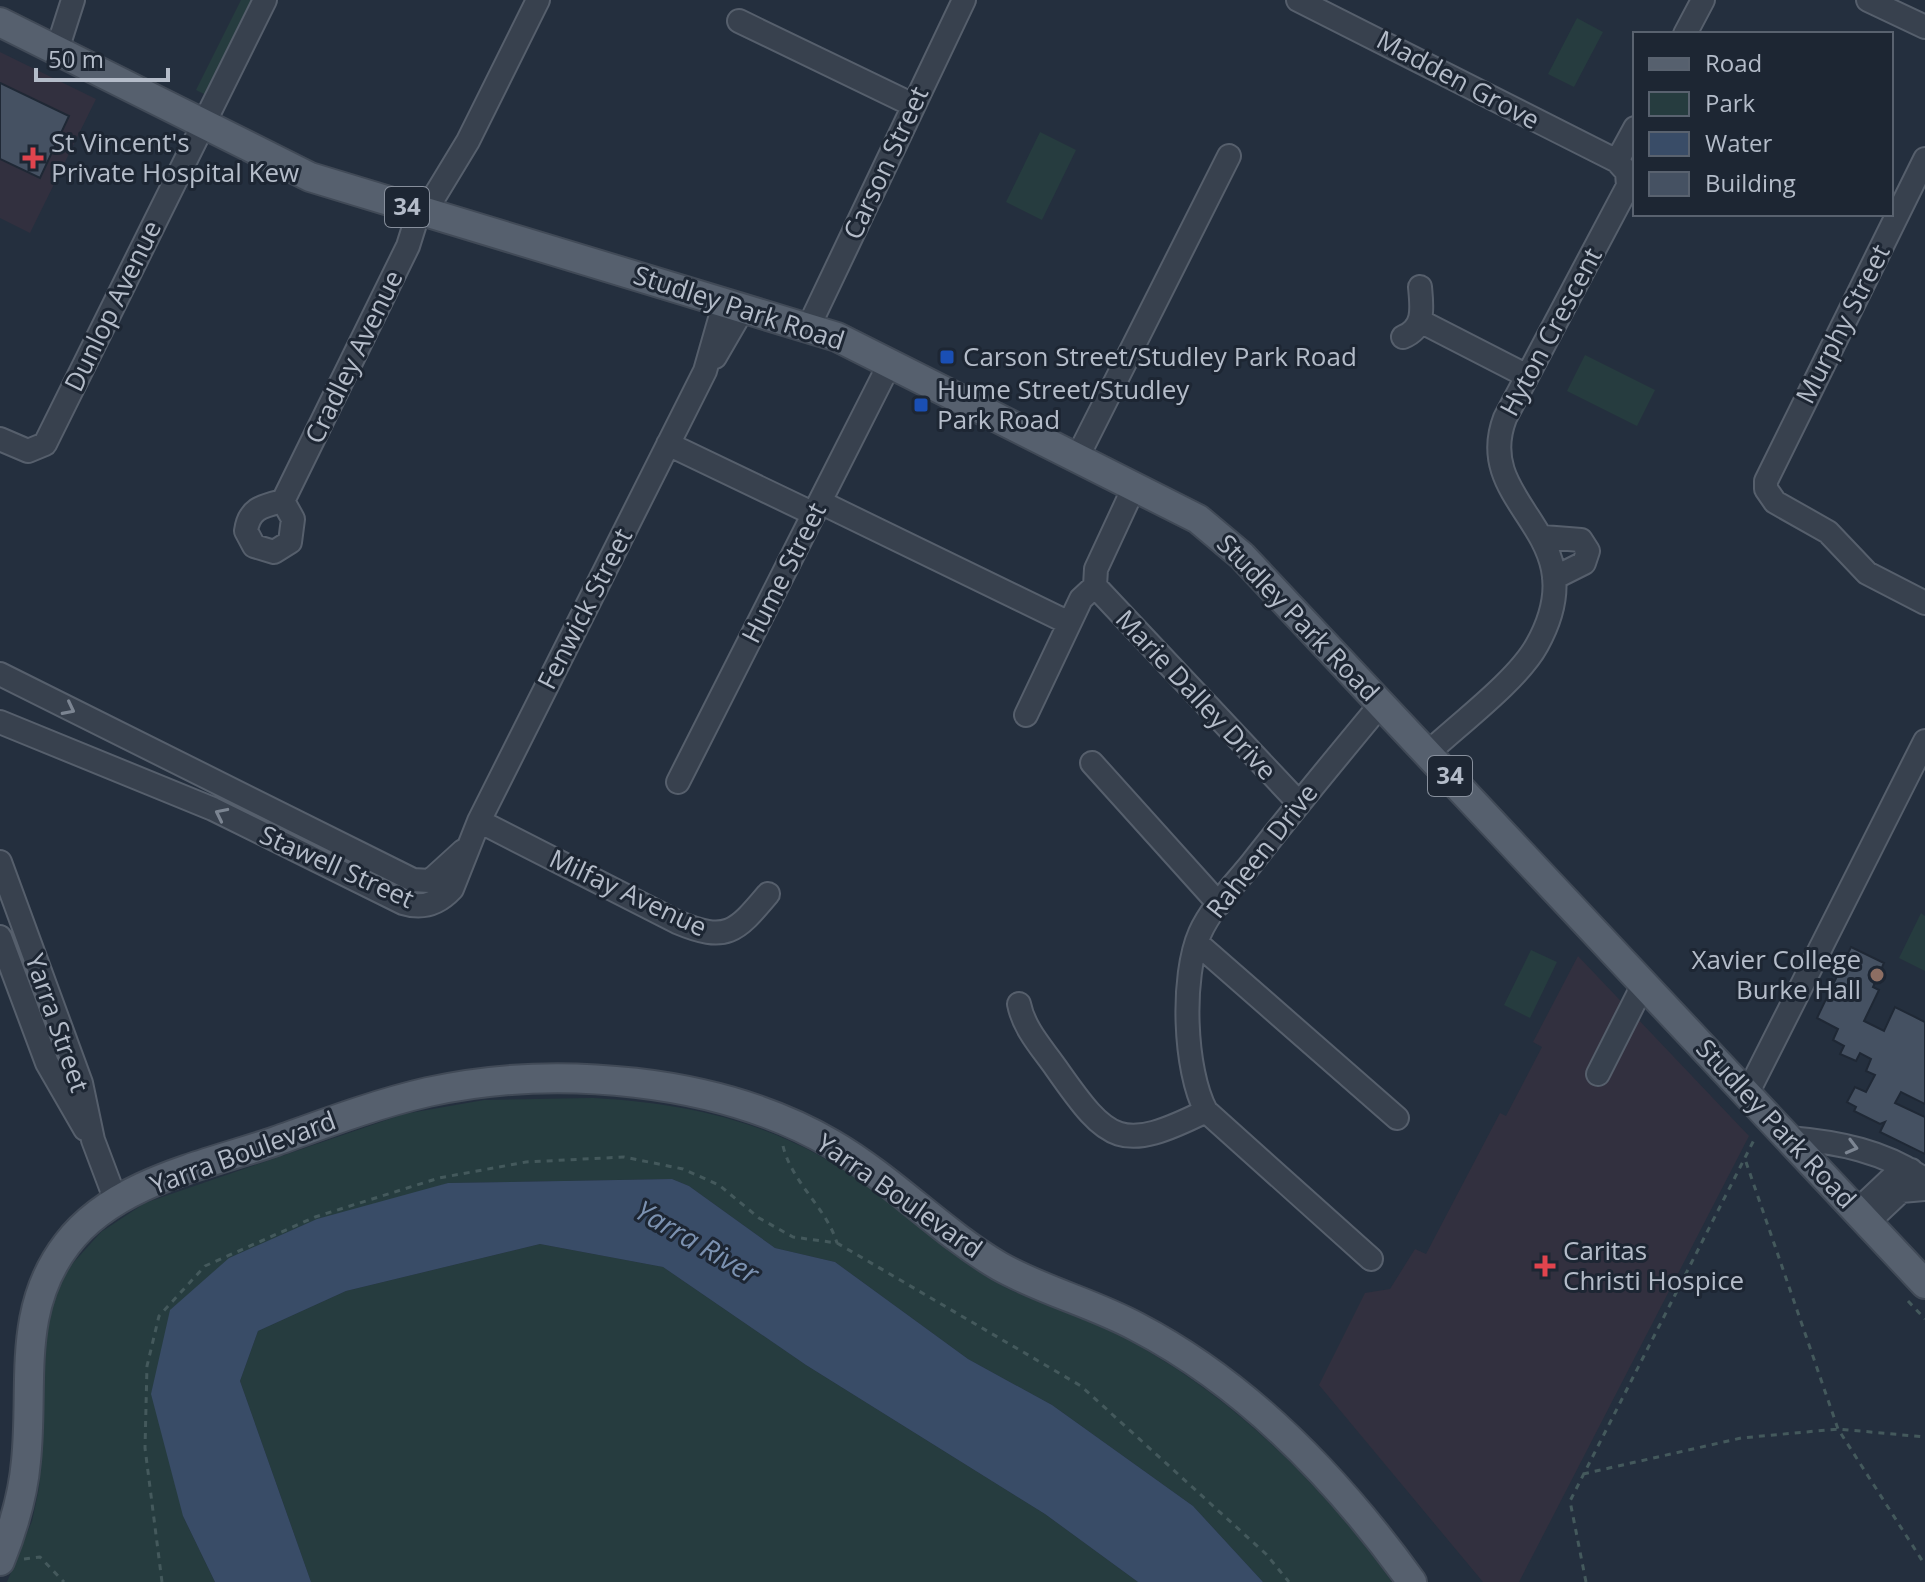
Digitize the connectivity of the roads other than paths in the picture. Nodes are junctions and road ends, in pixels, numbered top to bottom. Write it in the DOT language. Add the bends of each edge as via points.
graph roads {
  1 [pos="65,0"];
  2 [pos="73,0"];
  3 [pos="265,0"];
  4 [pos="538,0"];
  5 [pos="964,0"];
  6 [pos="1298,0"];
  7 [pos="1703,0"];
  8 [pos="1868,0"];
  9 [pos="739,21"];
  10 [pos="0,22"];
  11 [pos="1925,27"];
  12 [pos="1686,32"];
  13 [pos="47,45"];
  14 [pos="913,105"];
  15 [pos="204,123"];
  16 [pos="1633,132"];
  17 [pos="1229,156"];
  18 [pos="1925,159"];
  19 [pos="1617,161"];
  20 [pos="430,214"];
  21 [pos="1420,287"];
  22 [pos="735,304"];
  23 [pos="1420,321"];
  24 [pos="809,326"];
  25 [pos="1403,337"];
  26 [pos="890,363"];
  27 [pos="1527,376"];
  28 [pos="0,439"];
  29 [pos="668,444"];
  30 [pos="1078,456"];
  31 [pos="1135,485"];
  32 [pos="283,501"];
  33 [pos="817,508"];
  34 [pos="1543,537"];
  35 [pos="1554,578"];
  36 [pos="1095,586"];
  37 [pos="1925,603"];
  38 [pos="1069,623"];
  39 [pos="0,674"];
  40 [pos="1381,704"];
  41 [pos="1026,715"];
  42 [pos="0,722"];
  43 [pos="1925,741"];
  44 [pos="1428,753"];
  45 [pos="1092,763"];
  46 [pos="678,782"];
  47 [pos="1299,803"];
  48 [pos="479,821"];
  49 [pos="467,847"];
  50 [pos="0,862"];
  51 [pos="768,894"];
  52 [pos="1219,904"];
  53 [pos="0,937"];
  54 [pos="1197,943"];
  55 [pos="1644,983"];
  56 [pos="1019,1004"];
  57 [pos="1598,1074"];
  58 [pos="1747,1094"];
  59 [pos="1206,1111"];
  60 [pos="1397,1118"];
  61 [pos="1789,1138"];
  62 [pos="93,1140"];
  63 [pos="1918,1175"];
  64 [pos="1925,1189"];
  65 [pos="116,1201"];
  66 [pos="1862,1217"];
  67 [pos="1371,1259"];
  68 [pos="1925,1284"];
  69 [pos="10,1560"];
  70 [pos="1412,1582"];
  1 -- 13 [label="street"];
  2 -- 13 [label="street"];
  3 -- 15 [label="street, Dunlop Avenue"];
  4 -- 20 [label="street, Cradley Avenue"];
  5 -- 14 [label="street, Carson Street"];
  6 -- 19 [label="street, Madden Grove"];
  7 -- 12 [label="street"];
  8 -- 11 [label="street"];
  9 -- 14 [label="street"];
  10 -- 13 [label="main road, Studley Park Road / 34"];
  13 -- 15 [label="main road, Studley Park Road / 34"];
  14 -- 24 [label="street, Carson Street"];
  15 -- 20 [label="main road, Studley Park Road / 34" via="310,177"];
  15 -- 28 [label="street, Dunlop Avenue" via="45,444 28,451"];
  16 -- 19 [label="street"];
  17 -- 30 [label="street"];
  18 -- 37 [label="street, Murphy Street" via="1769,472 1766,489 1775,502 1837,539 1867,573"];
  19 -- 27 [label="street, Hyton Crescent" via="1627,172 1628,186"];
  20 -- 22 [label="main road, Studley Park Road / 34"];
  20 -- 32 [label="street, Cradley Avenue" via="408,246"];
  21 -- 23 [label="street"];
  22 -- 24 [label="main road, Studley Park Road / 34"];
  22 -- 29 [label="street, Fenwick Street" via="731,335 705,371"];
  23 -- 25 [label="street"];
  23 -- 27 [label="street"];
  24 -- 26 [label="main road, Studley Park Road / 34"];
  26 -- 30 [label="main road, Studley Park Road / 34"];
  26 -- 33 [label="street, Hume Street"];
  27 -- 34 [label="street, Hyton Crescent" via="1500,431 1499,459 1508,488"];
  29 -- 33 [label="street"];
  29 -- 48 [label="street, Fenwick Street"];
  30 -- 31 [label="main road, Studley Park Road / 34"];
  31 -- 36 [label="street" via="1096,569"];
  31 -- 40 [label="main road, Studley Park Road / 34" via="1178,506 1221,537"];
  33 -- 38 [label="street"];
  33 -- 46 [label="street, Hume Street"];
  34 -- 35 [label="street, Hyton Crescent"];
  34 -- 35 [label="street" via="1581,540 1588,551 1584,563"];
  35 -- 44 [label="street, Hyton Crescent" via="1550,613 1529,657"];
  36 -- 38 [label="street"];
  36 -- 47 [label="street, Marie Dalley Drive"];
  38 -- 41 [label="street"];
  39 -- 49 [label="street, Stawell Street, one-way" via="413,880 430,881"];
  40 -- 44 [label="main road, Studley Park Road / 34"];
  40 -- 47 [label="street, Raheen Drive"];
  49 -- 42 [label="street, Stawell Street, one-way" via="452,889 433,903 414,906 182,796"];
  43 -- 58 [label="street"];
  44 -- 55 [label="main road, Studley Park Road / 34"];
  45 -- 52 [label="street"];
  47 -- 52 [label="street, Raheen Drive"];
  48 -- 49 [label="street, Fenwick Street"];
  48 -- 51 [label="street, Milfay Avenue" via="707,933 738,927"];
  50 -- 62 [label="street, Yarra Street" via="81,1083"];
  52 -- 54 [label="street, Raheen Drive"];
  53 -- 62 [label="street, Yarra Street" via="47,1063"];
  54 -- 59 [label="street, Raheen Drive" via="1190,982 1190,1050 1192,1076"];
  54 -- 60 [label="street"];
  55 -- 57 [label="street"];
  55 -- 58 [label="main road, Studley Park Road / 34"];
  56 -- 59 [label="street" via="1028,1028 1102,1127 1149,1136"];
  58 -- 61 [label="main road, Studley Park Road / 34"];
  59 -- 67 [label="street, Raheen Drive"];
  61 -- 63 [label="street, one-way" via="1852,1146"];
  61 -- 66 [label="main road, Studley Park Road / 34"];
  62 -- 65 [label="street, Yarra Street"];
  63 -- 66 [label="street" via="1893,1177"];
  64 -- 66 [label="street" via="1901,1191"];
  65 -- 69 [label="main road, Yarra Boulevard" via="65,1246 38,1295 27,1359 25,1470"];
  65 -- 70 [label="main road, Yarra Boulevard" via="368,1109 459,1087 620,1082 738,1103 777,1116 841,1149 1003,1268 1133,1324 1186,1358 1304,1454"];
  66 -- 68 [label="main road, Studley Park Road / 34"];
}
